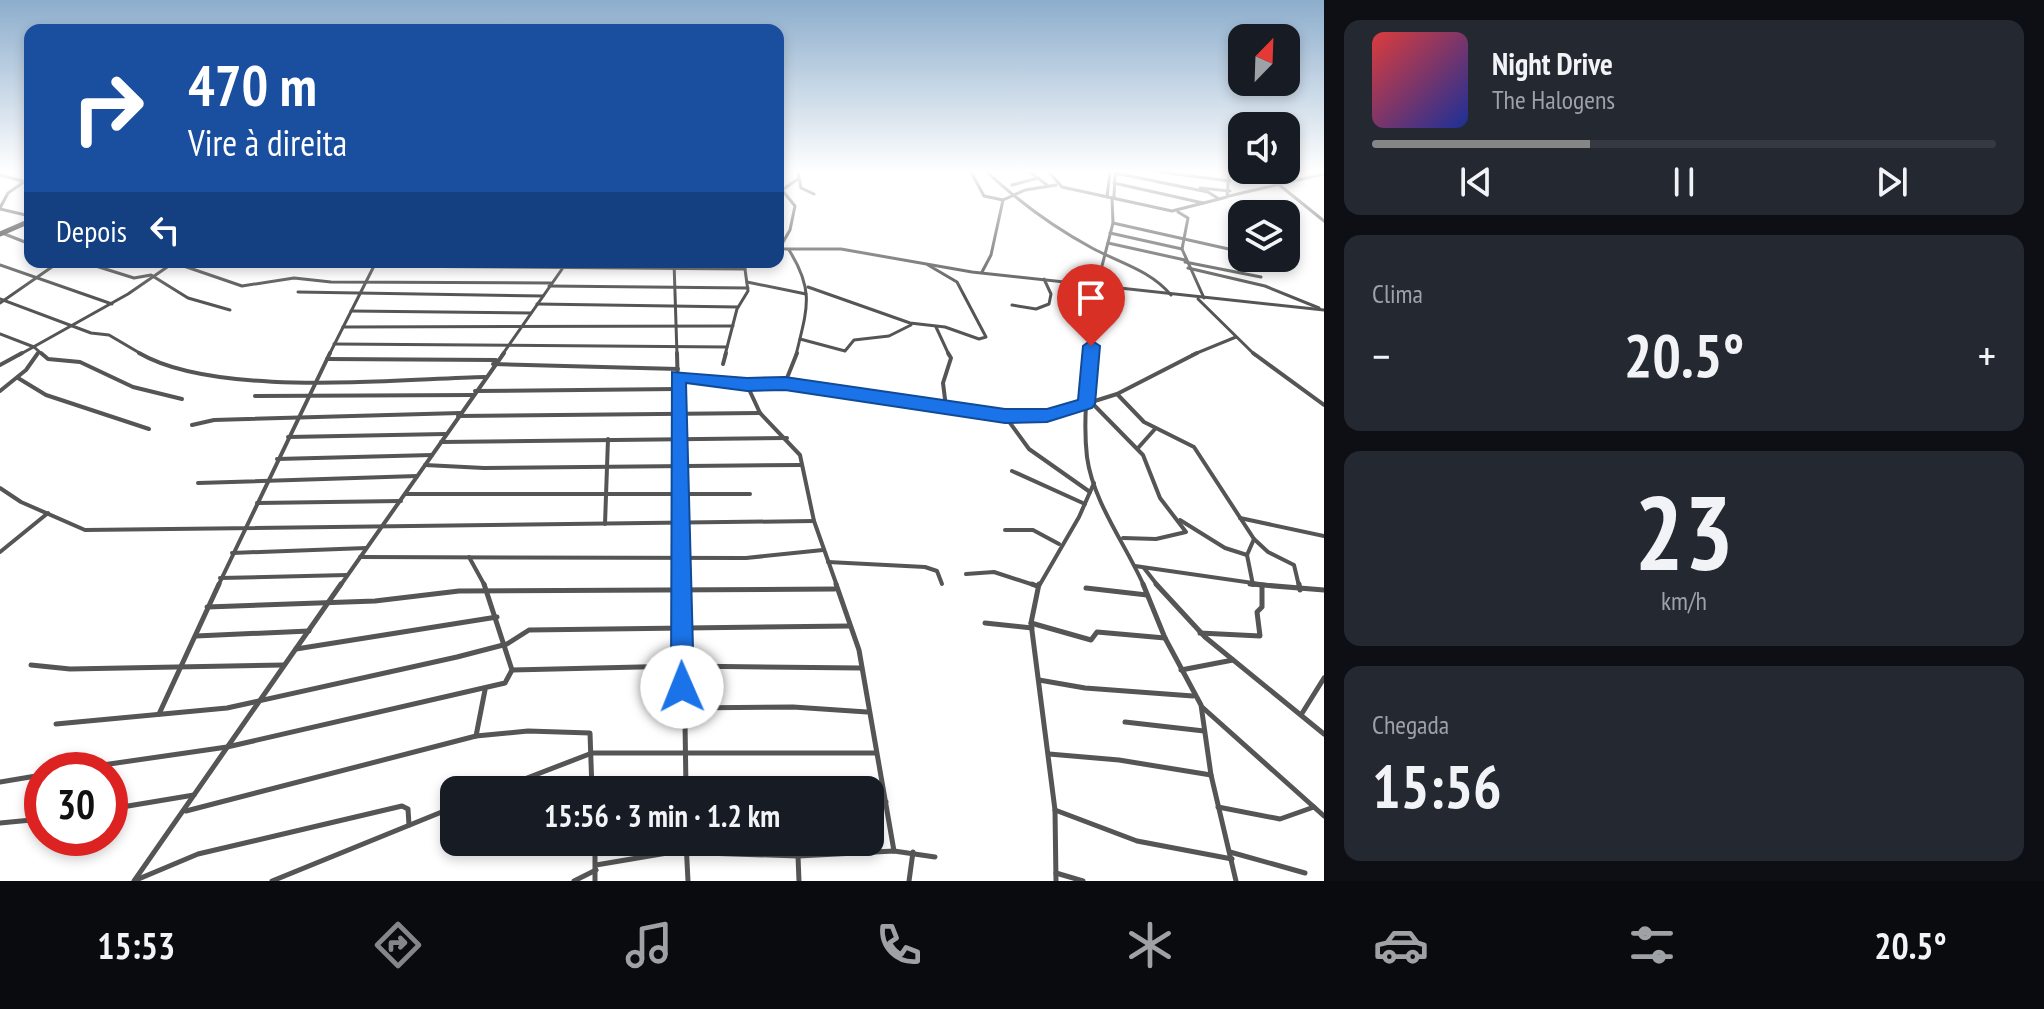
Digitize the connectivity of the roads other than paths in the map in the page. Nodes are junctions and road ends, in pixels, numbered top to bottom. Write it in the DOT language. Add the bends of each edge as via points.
graph roads {
  1 [pos="794,213"];
  2 [pos="998,213"];
  3 [pos="1044,213"];
  4 [pos="1112,213"];
  5 [pos="1179,213"];
  6 [pos="1315,213"];
  7 [pos="24,221"];
  8 [pos="1324,221"];
  9 [pos="1113,223"];
  10 [pos="1110,233"];
  11 [pos="1,234"];
  12 [pos="1182,239"];
  13 [pos="784,240"];
  14 [pos="24,242"];
  15 [pos="1108,243"];
  16 [pos="1182,249"];
  17 [pos="1228,249"];
  18 [pos="784,250"];
  19 [pos="789,250"];
  20 [pos="1105,254"];
  21 [pos="1185,261"];
  22 [pos="925,264"];
  23 [pos="0,265"];
  24 [pos="50,268"];
  25 [pos="102,268"];
  26 [pos="163,268"];
  27 [pos="191,268"];
  28 [pos="372,268"];
  29 [pos="496,268"];
  30 [pos="1188,268"];
  31 [pos="561,269"];
  32 [pos="674,269"];
  33 [pos="745,269"];
  34 [pos="982,272"];
  35 [pos="151,275"];
  36 [pos="37,277"];
  37 [pos="1261,277"];
  38 [pos="1044,279"];
  39 [pos="366,282"];
  40 [pos="550,284"];
  41 [pos="748,285"];
  42 [pos="1100,286"];
  43 [pos="674,287"];
  44 [pos="808,287"];
  45 [pos="298,292"];
  46 [pos="806,294"];
  47 [pos="359,295"];
  48 [pos="1171,295"];
  49 [pos="543,296"];
  50 [pos="1196,297"];
  51 [pos="1204,298"];
  52 [pos="1,301"];
  53 [pos="112,304"];
  54 [pos="537,304"];
  55 [pos="1012,305"];
  56 [pos="675,306"];
  57 [pos="738,307"];
  58 [pos="230,310"];
  59 [pos="1323,310"];
  60 [pos="351,311"];
  61 [pos="531,313"];
  62 [pos="917,324"];
  63 [pos="74,325"];
  64 [pos="676,325"];
  65 [pos="733,326"];
  66 [pos="343,327"];
  67 [pos="521,327"];
  68 [pos="936,327"];
  69 [pos="0,334"];
  70 [pos="1236,337"];
  71 [pos="800,339"];
  72 [pos="334,344"];
  73 [pos="507,345"];
  74 [pos="676,346"];
  75 [pos="34,347"];
  76 [pos="727,347"];
  77 [pos="38,353"];
  78 [pos="327,359"];
  79 [pos="495,362"];
  80 [pos="723,364"];
  81 [pos="0,365"];
  82 [pos="678,373"];
  83 [pos="485,377"];
  84 [pos="18,378"];
  85 [pos="316,381"];
  86 [pos="785,383"];
  87 [pos="747,385"];
  88 [pos="678,389"];
  89 [pos="0,391"];
  90 [pos="474,393"];
  91 [pos="1117,394"];
  92 [pos="255,396"];
  93 [pos="308,397"];
  94 [pos="182,399"];
  95 [pos="1089,403"];
  96 [pos="1324,405"];
  97 [pos="946,407"];
  98 [pos="760,413"];
  99 [pos="679,414"];
  100 [pos="459,415"];
  101 [pos="1005,416"];
  102 [pos="297,418"];
  103 [pos="192,425"];
  104 [pos="149,429"];
  105 [pos="1155,429"];
  106 [pos="447,434"];
  107 [pos="288,437"];
  108 [pos="787,438"];
  109 [pos="608,439"];
  110 [pos="679,439"];
  111 [pos="441,442"];
  112 [pos="1138,449"];
  113 [pos="432,455"];
  114 [pos="277,459"];
  115 [pos="425,465"];
  116 [pos="801,465"];
  117 [pos="605,467"];
  118 [pos="681,467"];
  119 [pos="1012,471"];
  120 [pos="417,476"];
  121 [pos="268,480"];
  122 [pos="198,483"];
  123 [pos="1094,483"];
  124 [pos="0,488"];
  125 [pos="1090,492"];
  126 [pos="406,494"];
  127 [pos="750,494"];
  128 [pos="681,495"];
  129 [pos="608,496"];
  130 [pos="401,501"];
  131 [pos="257,503"];
  132 [pos="1085,504"];
  133 [pos="48,513"];
  134 [pos="1174,517"];
  135 [pos="1238,518"];
  136 [pos="814,521"];
  137 [pos="383,524"];
  138 [pos="682,524"];
  139 [pos="605,525"];
  140 [pos="245,528"];
  141 [pos="1005,530"];
  142 [pos="1324,536"];
  143 [pos="1121,538"];
  144 [pos="1254,539"];
  145 [pos="1059,544"];
  146 [pos="366,548"];
  147 [pos="823,550"];
  148 [pos="0,552"];
  149 [pos="232,553"];
  150 [pos="1247,555"];
  151 [pos="360,557"];
  152 [pos="469,557"];
  153 [pos="681,557"];
  154 [pos="828,562"];
  155 [pos="1135,566"];
  156 [pos="1144,568"];
  157 [pos="966,574"];
  158 [pos="347,575"];
  159 [pos="220,578"];
  160 [pos="942,584"];
  161 [pos="1253,585"];
  162 [pos="1038,586"];
  163 [pos="1262,586"];
  164 [pos="1086,588"];
  165 [pos="835,589"];
  166 [pos="1300,590"];
  167 [pos="1323,590"];
  168 [pos="681,591"];
  169 [pos="487,593"];
  170 [pos="1147,595"];
  171 [pos="1324,599"];
  172 [pos="329,603"];
  173 [pos="207,607"];
  174 [pos="497,617"];
  175 [pos="985,623"];
  176 [pos="850,626"];
  177 [pos="1031,626"];
  178 [pos="681,627"];
  179 [pos="309,631"];
  180 [pos="1200,633"];
  181 [pos="195,636"];
  182 [pos="1165,638"];
  183 [pos="507,644"];
  184 [pos="296,649"];
  185 [pos="1234,660"];
  186 [pos="31,665"];
  187 [pos="285,665"];
  188 [pos="682,666"];
  189 [pos="861,668"];
  190 [pos="179,669"];
  191 [pos="512,670"];
  192 [pos="1181,670"];
  193 [pos="1324,678"];
  194 [pos="1039,680"];
  195 [pos="485,690"];
  196 [pos="1193,696"];
  197 [pos="260,700"];
  198 [pos="1201,705"];
  199 [pos="683,708"];
  200 [pos="867,712"];
  201 [pos="159,715"];
  202 [pos="1301,715"];
  203 [pos="1125,722"];
  204 [pos="56,724"];
  205 [pos="1204,731"];
  206 [pos="1324,734"];
  207 [pos="476,736"];
  208 [pos="227,747"];
  209 [pos="592,753"];
  210 [pos="685,753"];
  211 [pos="876,753"];
  212 [pos="1049,754"];
  213 [pos="128,761"];
  214 [pos="1211,775"];
  215 [pos="532,776"];
  216 [pos="592,776"];
  217 [pos="686,776"];
  218 [pos="24,778"];
  219 [pos="0,782"];
  220 [pos="195,795"];
  221 [pos="886,802"];
  222 [pos="128,806"];
  223 [pos="1218,807"];
  224 [pos="1314,807"];
  225 [pos="1055,810"];
  226 [pos="183,811"];
  227 [pos="440,813"];
  228 [pos="1324,816"];
  229 [pos="24,821"];
  230 [pos="0,823"];
  231 [pos="409,825"];
  232 [pos="894,851"];
  233 [pos="884,852"];
  234 [pos="913,852"];
  235 [pos="596,856"];
  236 [pos="641,856"];
  237 [pos="686,856"];
  238 [pos="798,856"];
  239 [pos="1231,856"];
  240 [pos="935,857"];
  241 [pos="596,868"];
  242 [pos="1056,873"];
  243 [pos="1305,873"];
  244 [pos="134,881"];
  245 [pos="272,881"];
  246 [pos="574,881"];
  247 [pos="595,881"];
  248 [pos="688,881"];
  249 [pos="799,881"];
  250 [pos="909,881"];
  251 [pos="1056,881"];
  252 [pos="1083,881"];
  253 [pos="1236,881"];
  1 -- 13 [label="street"];
  2 -- 34 [label="street" via="994,252"];
  3 -- 20 [label="street"];
  4 -- 9 [label="street"];
  5 -- 12 [label="street" via="1188,218"];
  6 -- 8 [label="street"];
  7 -- 11 [label="street"];
  9 -- 10 [label="street"];
  9 -- 12 [label="street"];
  10 -- 15 [label="street"];
  10 -- 16 [label="street"];
  11 -- 14 [label="street"];
  12 -- 16 [label="street"];
  12 -- 17 [label="street"];
  15 -- 20 [label="street"];
  15 -- 21 [label="street"];
  16 -- 21 [label="street"];
  18 -- 19 [label="street"];
  19 -- 22 [label="street" via="841,249"];
  19 -- 44 [label="street"];
  20 -- 42 [label="street"];
  20 -- 48 [label="street" via="1161,283"];
  21 -- 30 [label="street"];
  21 -- 37 [label="street"];
  22 -- 34 [label="street"];
  22 -- 68 [label="street" via="957,282 962,302 987,333 979,339"];
  23 -- 36 [label="street"];
  24 -- 36 [label="street"];
  25 -- 35 [label="street" via="134,278"];
  26 -- 35 [label="street"];
  27 -- 39 [label="street" via="242,286 294,278"];
  28 -- 39 [label="street"];
  29 -- 31 [label="street"];
  30 -- 51 [label="street"];
  30 -- 59 [label="street" via="1265,286"];
  31 -- 32 [label="street"];
  31 -- 40 [label="street"];
  32 -- 33 [label="street"];
  32 -- 43 [label="street"];
  33 -- 41 [label="street"];
  34 -- 38 [label="street"];
  35 -- 53 [label="street"];
  35 -- 58 [label="street" via="188,298"];
  36 -- 52 [label="street"];
  36 -- 53 [label="street"];
  38 -- 42 [label="street"];
  38 -- 55 [label="street" via="1049,304 1036,309"];
  39 -- 40 [label="street"];
  39 -- 47 [label="street"];
  40 -- 43 [label="street"];
  40 -- 49 [label="street"];
  41 -- 43 [label="street"];
  41 -- 46 [label="street"];
  41 -- 57 [label="street"];
  42 -- 48 [label="street"];
  42 -- 95 [label="street"];
  43 -- 56 [label="street"];
  44 -- 46 [label="street"];
  44 -- 62 [label="street"];
  45 -- 47 [label="street"];
  46 -- 71 [label="street"];
  47 -- 49 [label="street"];
  47 -- 60 [label="street"];
  48 -- 50 [label="street"];
  49 -- 54 [label="street"];
  50 -- 51 [label="street"];
  50 -- 70 [label="street"];
  51 -- 59 [label="street"];
  52 -- 63 [label="street"];
  53 -- 63 [label="street"];
  54 -- 56 [label="street"];
  54 -- 61 [label="street"];
  56 -- 57 [label="street"];
  56 -- 64 [label="street"];
  57 -- 65 [label="street"];
  60 -- 61 [label="street"];
  60 -- 66 [label="street"];
  61 -- 67 [label="street"];
  62 -- 68 [label="street"];
  62 -- 71 [label="street" via="889,336 854,340 845,351"];
  63 -- 75 [label="street"];
  63 -- 85 [label="street" via="109,335 150,359 213,378"];
  64 -- 65 [label="street"];
  64 -- 67 [label="street"];
  64 -- 74 [label="street"];
  65 -- 76 [label="street"];
  66 -- 67 [label="street"];
  66 -- 72 [label="street"];
  67 -- 73 [label="street"];
  68 -- 97 [label="street" via="951,358 943,383"];
  69 -- 75 [label="street"];
  70 -- 91 [label="street"];
  70 -- 96 [label="street" via="1285,380"];
  71 -- 86 [label="street"];
  72 -- 73 [label="street"];
  72 -- 78 [label="street"];
  73 -- 74 [label="street"];
  73 -- 79 [label="street"];
  74 -- 76 [label="street"];
  74 -- 82 [label="street"];
  75 -- 77 [label="street"];
  75 -- 81 [label="street"];
  76 -- 80 [label="street"];
  77 -- 84 [label="street"];
  77 -- 94 [label="street" via="56,362 80,362 133,387"];
  78 -- 79 [label="street"];
  78 -- 85 [label="street"];
  79 -- 82 [label="street"];
  79 -- 83 [label="street"];
  82 -- 87 [label="street"];
  82 -- 88 [label="street"];
  83 -- 85 [label="street"];
  83 -- 90 [label="street"];
  84 -- 89 [label="street"];
  84 -- 104 [label="street" via="46,395"];
  85 -- 93 [label="street"];
  86 -- 87 [label="street"];
  86 -- 97 [label="street"];
  87 -- 98 [label="street"];
  88 -- 90 [label="street"];
  88 -- 99 [label="street"];
  90 -- 93 [label="street"];
  90 -- 100 [label="street"];
  91 -- 95 [label="street"];
  91 -- 105 [label="street"];
  92 -- 93 [label="street"];
  93 -- 102 [label="street"];
  95 -- 101 [label="street" via="1047,416"];
  95 -- 112 [label="street"];
  95 -- 123 [label="street" via="1087,457"];
  97 -- 101 [label="street"];
  98 -- 99 [label="street"];
  98 -- 108 [label="street"];
  99 -- 100 [label="street"];
  99 -- 110 [label="street"];
  100 -- 102 [label="street"];
  100 -- 106 [label="street"];
  101 -- 125 [label="street" via="1025,448"];
  102 -- 103 [label="street"];
  102 -- 107 [label="street"];
  105 -- 112 [label="street"];
  105 -- 135 [label="street" via="1194,447"];
  106 -- 107 [label="street"];
  106 -- 111 [label="street"];
  107 -- 114 [label="street"];
  108 -- 110 [label="street"];
  108 -- 116 [label="street"];
  109 -- 110 [label="street"];
  109 -- 111 [label="street"];
  109 -- 117 [label="street"];
  110 -- 118 [label="street"];
  111 -- 113 [label="street"];
  112 -- 134 [label="street"];
  113 -- 114 [label="street"];
  113 -- 115 [label="street"];
  114 -- 121 [label="street"];
  115 -- 117 [label="street"];
  115 -- 120 [label="street"];
  116 -- 118 [label="street"];
  116 -- 136 [label="street"];
  117 -- 118 [label="street"];
  117 -- 129 [label="street"];
  118 -- 128 [label="street"];
  119 -- 132 [label="street"];
  120 -- 121 [label="street"];
  120 -- 126 [label="street"];
  121 -- 122 [label="street"];
  121 -- 131 [label="street"];
  123 -- 125 [label="street"];
  123 -- 143 [label="street"];
  124 -- 133 [label="street"];
  125 -- 132 [label="street"];
  126 -- 129 [label="street"];
  126 -- 130 [label="street"];
  127 -- 128 [label="street"];
  128 -- 129 [label="street"];
  128 -- 138 [label="street"];
  129 -- 139 [label="street"];
  130 -- 131 [label="street"];
  130 -- 137 [label="street"];
  131 -- 140 [label="street"];
  132 -- 145 [label="street"];
  133 -- 140 [label="street" via="85,530"];
  133 -- 148 [label="street"];
  134 -- 143 [label="street" via="1185,535"];
  134 -- 150 [label="street"];
  135 -- 142 [label="street"];
  135 -- 144 [label="street"];
  136 -- 138 [label="street"];
  136 -- 147 [label="street"];
  137 -- 139 [label="street"];
  137 -- 140 [label="street"];
  137 -- 146 [label="street"];
  138 -- 139 [label="street"];
  138 -- 153 [label="street"];
  140 -- 149 [label="street"];
  141 -- 145 [label="street" via="1033,530"];
  143 -- 155 [label="street"];
  144 -- 150 [label="street"];
  144 -- 166 [label="street" via="1294,565"];
  145 -- 162 [label="street"];
  146 -- 149 [label="street"];
  146 -- 151 [label="street"];
  147 -- 153 [label="street" via="746,558"];
  147 -- 154 [label="street"];
  149 -- 159 [label="street"];
  150 -- 161 [label="street"];
  151 -- 152 [label="street"];
  151 -- 158 [label="street"];
  152 -- 153 [label="street"];
  152 -- 169 [label="street"];
  153 -- 168 [label="street"];
  154 -- 160 [label="street" via="925,567 937,571"];
  154 -- 165 [label="street"];
  155 -- 156 [label="street"];
  155 -- 170 [label="street"];
  156 -- 161 [label="street"];
  156 -- 180 [label="street"];
  157 -- 162 [label="street" via="994,572"];
  158 -- 159 [label="street"];
  158 -- 172 [label="street"];
  159 -- 173 [label="street"];
  161 -- 163 [label="street"];
  162 -- 177 [label="street"];
  163 -- 166 [label="street"];
  163 -- 180 [label="street" via="1260,636"];
  164 -- 170 [label="street"];
  165 -- 168 [label="street"];
  165 -- 176 [label="street"];
  166 -- 167 [label="street"];
  167 -- 171 [label="street"];
  168 -- 169 [label="street"];
  168 -- 178 [label="street"];
  169 -- 172 [label="street"];
  169 -- 174 [label="street"];
  170 -- 182 [label="street"];
  172 -- 173 [label="street"];
  172 -- 179 [label="street"];
  173 -- 181 [label="street"];
  174 -- 183 [label="street"];
  174 -- 184 [label="street"];
  175 -- 177 [label="street"];
  176 -- 178 [label="street"];
  176 -- 189 [label="street"];
  177 -- 182 [label="street" via="1091,640 1097,632"];
  177 -- 194 [label="street"];
  178 -- 183 [label="street" via="529,630"];
  178 -- 188 [label="street"];
  179 -- 181 [label="street"];
  179 -- 184 [label="street"];
  180 -- 185 [label="street"];
  181 -- 190 [label="street"];
  182 -- 192 [label="street"];
  183 -- 191 [label="street"];
  183 -- 197 [label="street"];
  184 -- 187 [label="street"];
  185 -- 192 [label="street"];
  185 -- 202 [label="street"];
  186 -- 190 [label="street"];
  187 -- 190 [label="street"];
  187 -- 197 [label="street"];
  188 -- 189 [label="street"];
  188 -- 191 [label="street"];
  188 -- 199 [label="street"];
  189 -- 200 [label="street"];
  190 -- 201 [label="street"];
  191 -- 195 [label="street" via="505,683"];
  192 -- 196 [label="street"];
  193 -- 202 [label="street"];
  194 -- 196 [label="street"];
  194 -- 212 [label="street"];
  195 -- 207 [label="street"];
  195 -- 208 [label="street"];
  196 -- 198 [label="street"];
  197 -- 201 [label="street"];
  197 -- 208 [label="street"];
  198 -- 205 [label="street"];
  198 -- 224 [label="street"];
  199 -- 200 [label="street"];
  199 -- 210 [label="street"];
  200 -- 211 [label="street"];
  201 -- 204 [label="street"];
  202 -- 206 [label="street"];
  203 -- 205 [label="street"];
  205 -- 214 [label="street"];
  207 -- 209 [label="street" via="590,733"];
  207 -- 226 [label="street"];
  208 -- 213 [label="street"];
  208 -- 220 [label="street"];
  209 -- 210 [label="street"];
  209 -- 215 [label="street"];
  209 -- 216 [label="street"];
  210 -- 211 [label="street"];
  210 -- 217 [label="street"];
  211 -- 221 [label="street"];
  212 -- 214 [label="street"];
  212 -- 225 [label="street"];
  214 -- 223 [label="street"];
  218 -- 219 [label="street"];
  220 -- 222 [label="street"];
  220 -- 226 [label="street"];
  221 -- 232 [label="street"];
  223 -- 224 [label="street" via="1280,819"];
  223 -- 239 [label="street"];
  224 -- 228 [label="street"];
  225 -- 239 [label="street" via="1137,841"];
  225 -- 242 [label="street"];
  226 -- 244 [label="street"];
  227 -- 231 [label="street"];
  229 -- 230 [label="street"];
  231 -- 244 [label="street" via="406,807 393,808 198,854"];
  231 -- 245 [label="street"];
  232 -- 233 [label="street"];
  232 -- 234 [label="street"];
  234 -- 240 [label="street"];
  234 -- 250 [label="street"];
  235 -- 241 [label="street"];
  236 -- 241 [label="street"];
  237 -- 248 [label="street"];
  238 -- 249 [label="street"];
  239 -- 243 [label="street"];
  239 -- 253 [label="street"];
  241 -- 246 [label="street"];
  241 -- 247 [label="street"];
  242 -- 251 [label="street"];
  242 -- 252 [label="street"];
}
